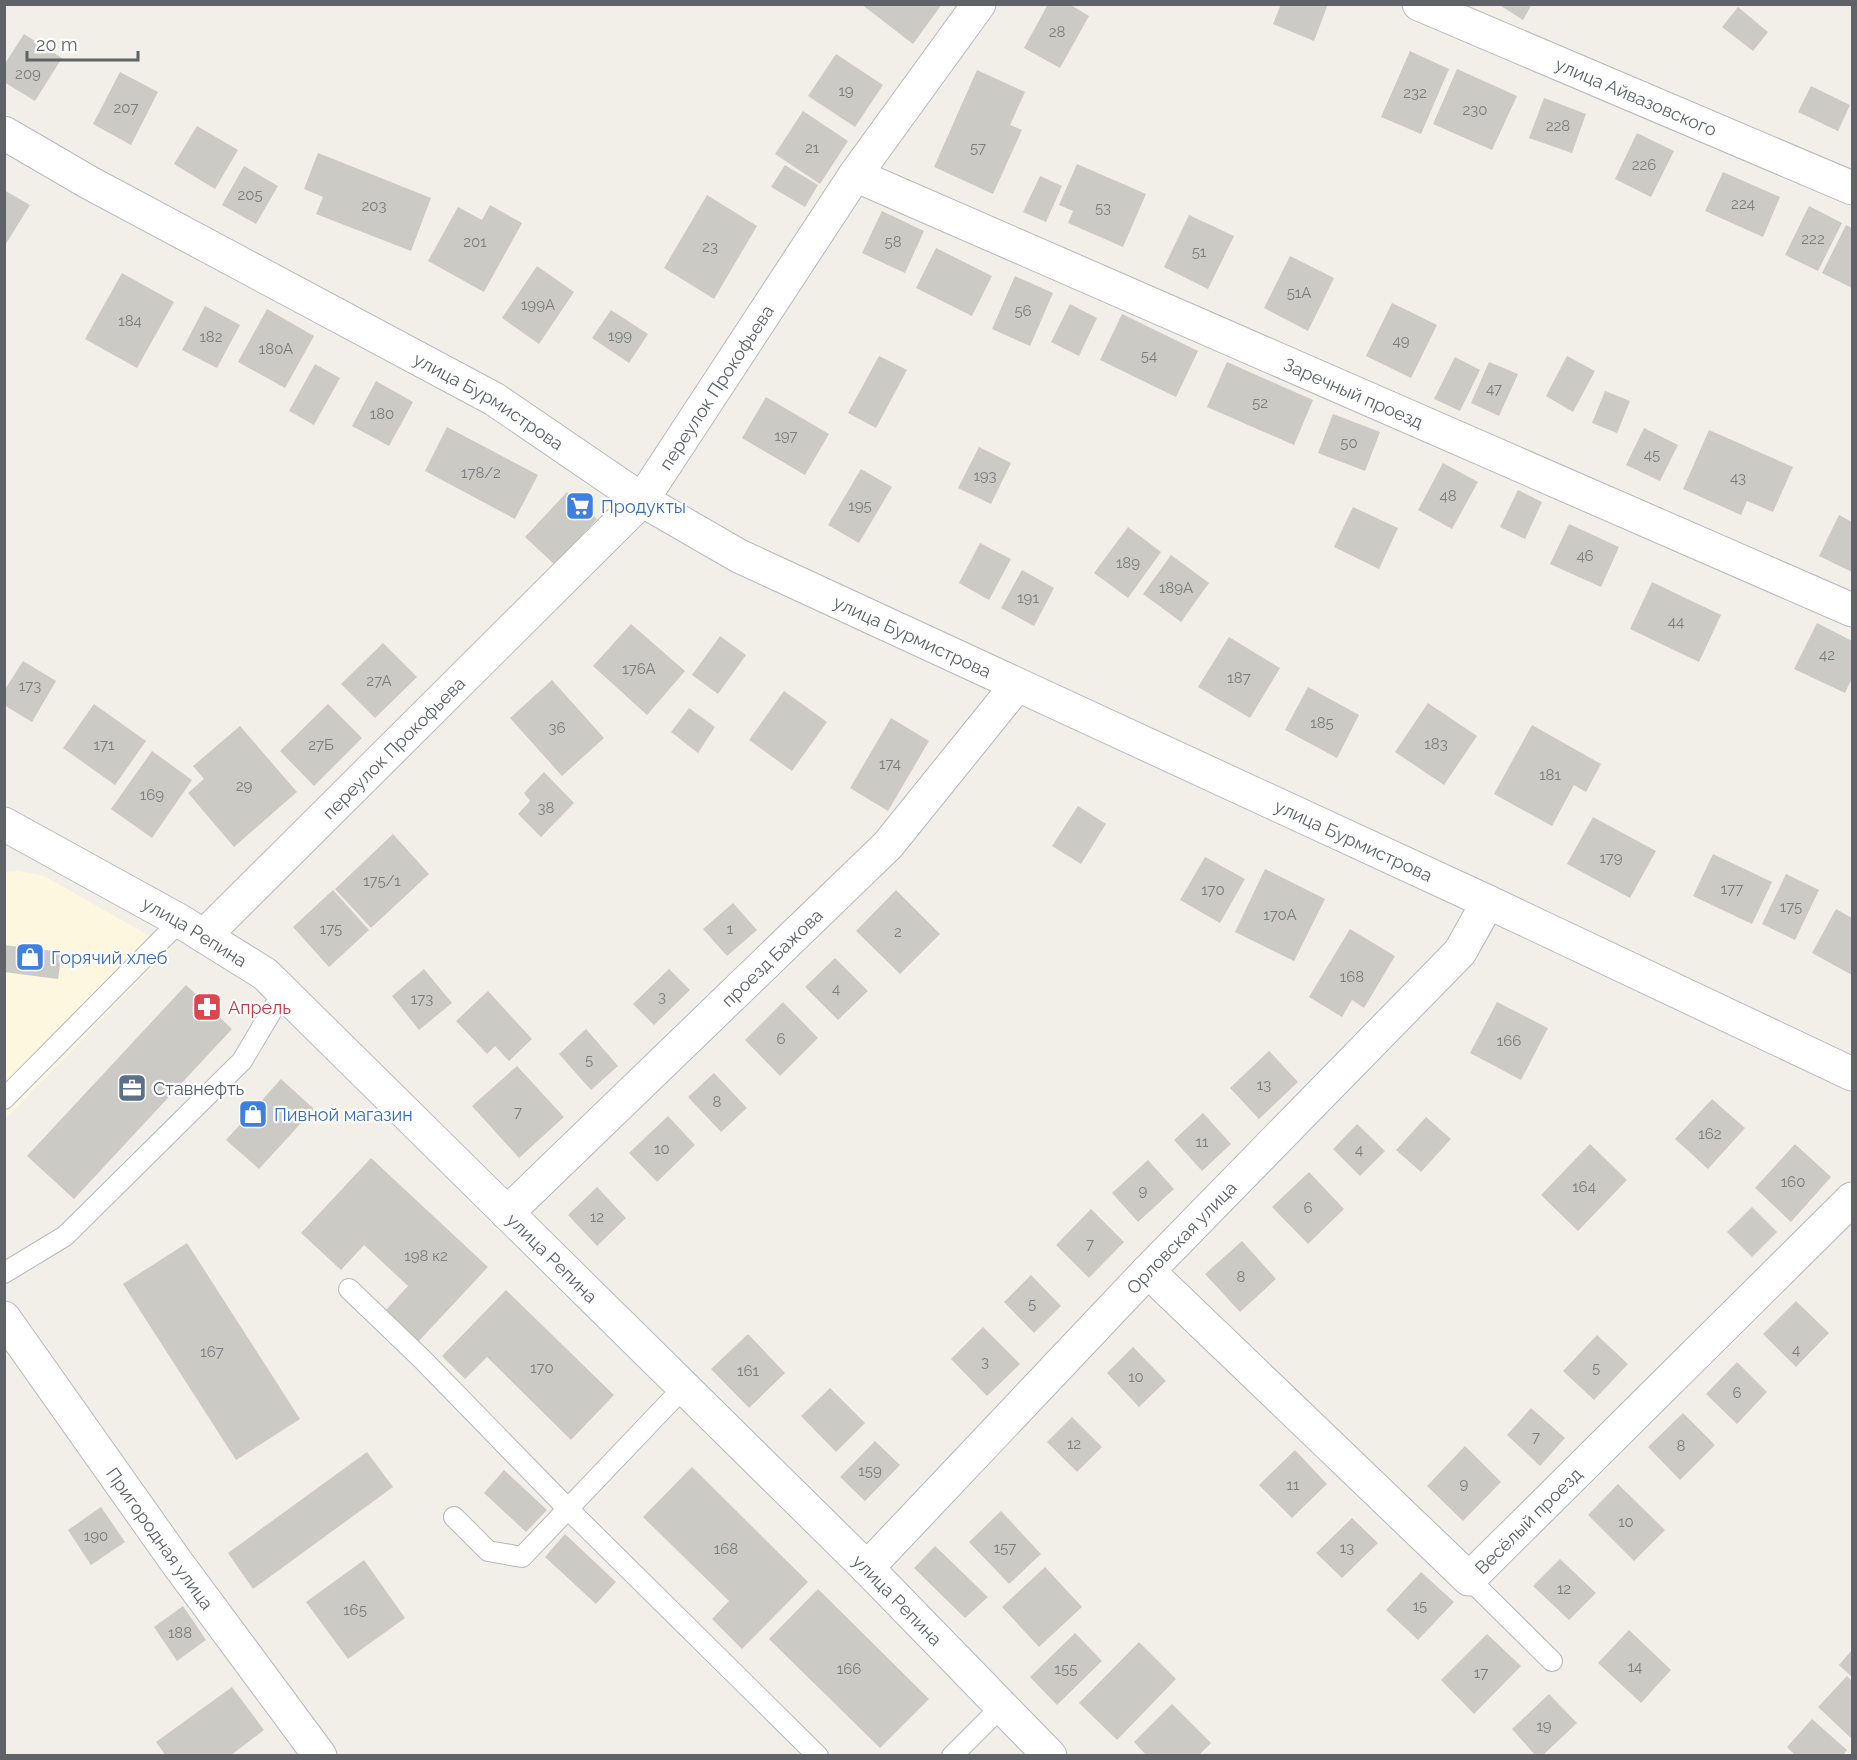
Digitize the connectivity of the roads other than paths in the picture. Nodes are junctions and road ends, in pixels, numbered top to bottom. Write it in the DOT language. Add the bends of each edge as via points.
graph roads {
  1 [pos="979,4"];
  2 [pos="1419,4"];
  3 [pos="4,134"];
  4 [pos="855,175"];
  5 [pos="1852,188"];
  6 [pos="642,500"];
  7 [pos="1852,610"];
  8 [pos="1017,685"];
  9 [pos="5,826"];
  10 [pos="1488,902"];
  11 [pos="192,928"];
  12 [pos="283,992"];
  13 [pos="1852,1074"];
  14 [pos="4,1099"];
  15 [pos="1852,1199"];
  16 [pos="507,1213"];
  17 [pos="1148,1270"];
  18 [pos="4,1273"];
  19 [pos="349,1289"];
  20 [pos="4,1318"];
  21 [pos="15,1354"];
  22 [pos="684,1387"];
  23 [pos="568,1509"];
  24 [pos="454,1517"];
  25 [pos="867,1568"];
  26 [pos="1469,1580"];
  27 [pos="1552,1661"];
  28 [pos="1002,1706"];
  29 [pos="320,1755"];
  30 [pos="818,1755"];
  31 [pos="952,1755"];
  32 [pos="1050,1755"];
  1 -- 4 [label="street, переулок Прокофьева"];
  2 -- 5 [label="street, улица Айвазовского"];
  3 -- 6 [label="street, улица Бурмистрова" via="494,399"];
  4 -- 6 [label="street, переулок Прокофьева"];
  4 -- 7 [label="street, Заречный проезд"];
  6 -- 8 [label="street, улица Бурмистрова" via="739,556"];
  6 -- 11 [label="street, переулок Прокофьева"];
  8 -- 10 [label="street, улица Бурмистрова"];
  8 -- 16 [label="street, проезд Бажова" via="888,844"];
  9 -- 11 [label="street, улица Репина"];
  10 -- 13 [label="street, улица Бурмистрова"];
  10 -- 17 [label="street, Орловская улица" via="1460,952"];
  11 -- 12 [label="street, улица Репина" via="265,974"];
  11 -- 14 [label="lane"];
  12 -- 16 [label="street, улица Репина"];
  12 -- 18 [label="lane" via="242,1061 65,1236"];
  15 -- 26 [label="street, Весёлый проезд"];
  16 -- 22 [label="street, улица Репина"];
  17 -- 25 [label="street, Орловская улица"];
  17 -- 26 [label="street, Весёлый проезд"];
  19 -- 23 [label="lane"];
  20 -- 21 [label="street, Пригородная улица"];
  21 -- 29 [label="street, Пригородная улица"];
  22 -- 23 [label="lane"];
  22 -- 25 [label="street, улица Репина"];
  23 -- 24 [label="lane" via="522,1557 488,1551"];
  23 -- 30 [label="lane"];
  25 -- 28 [label="street, улица Репина"];
  26 -- 27 [label="lane"];
  28 -- 31 [label="lane"];
  28 -- 32 [label="street, улица Репина"];
}
